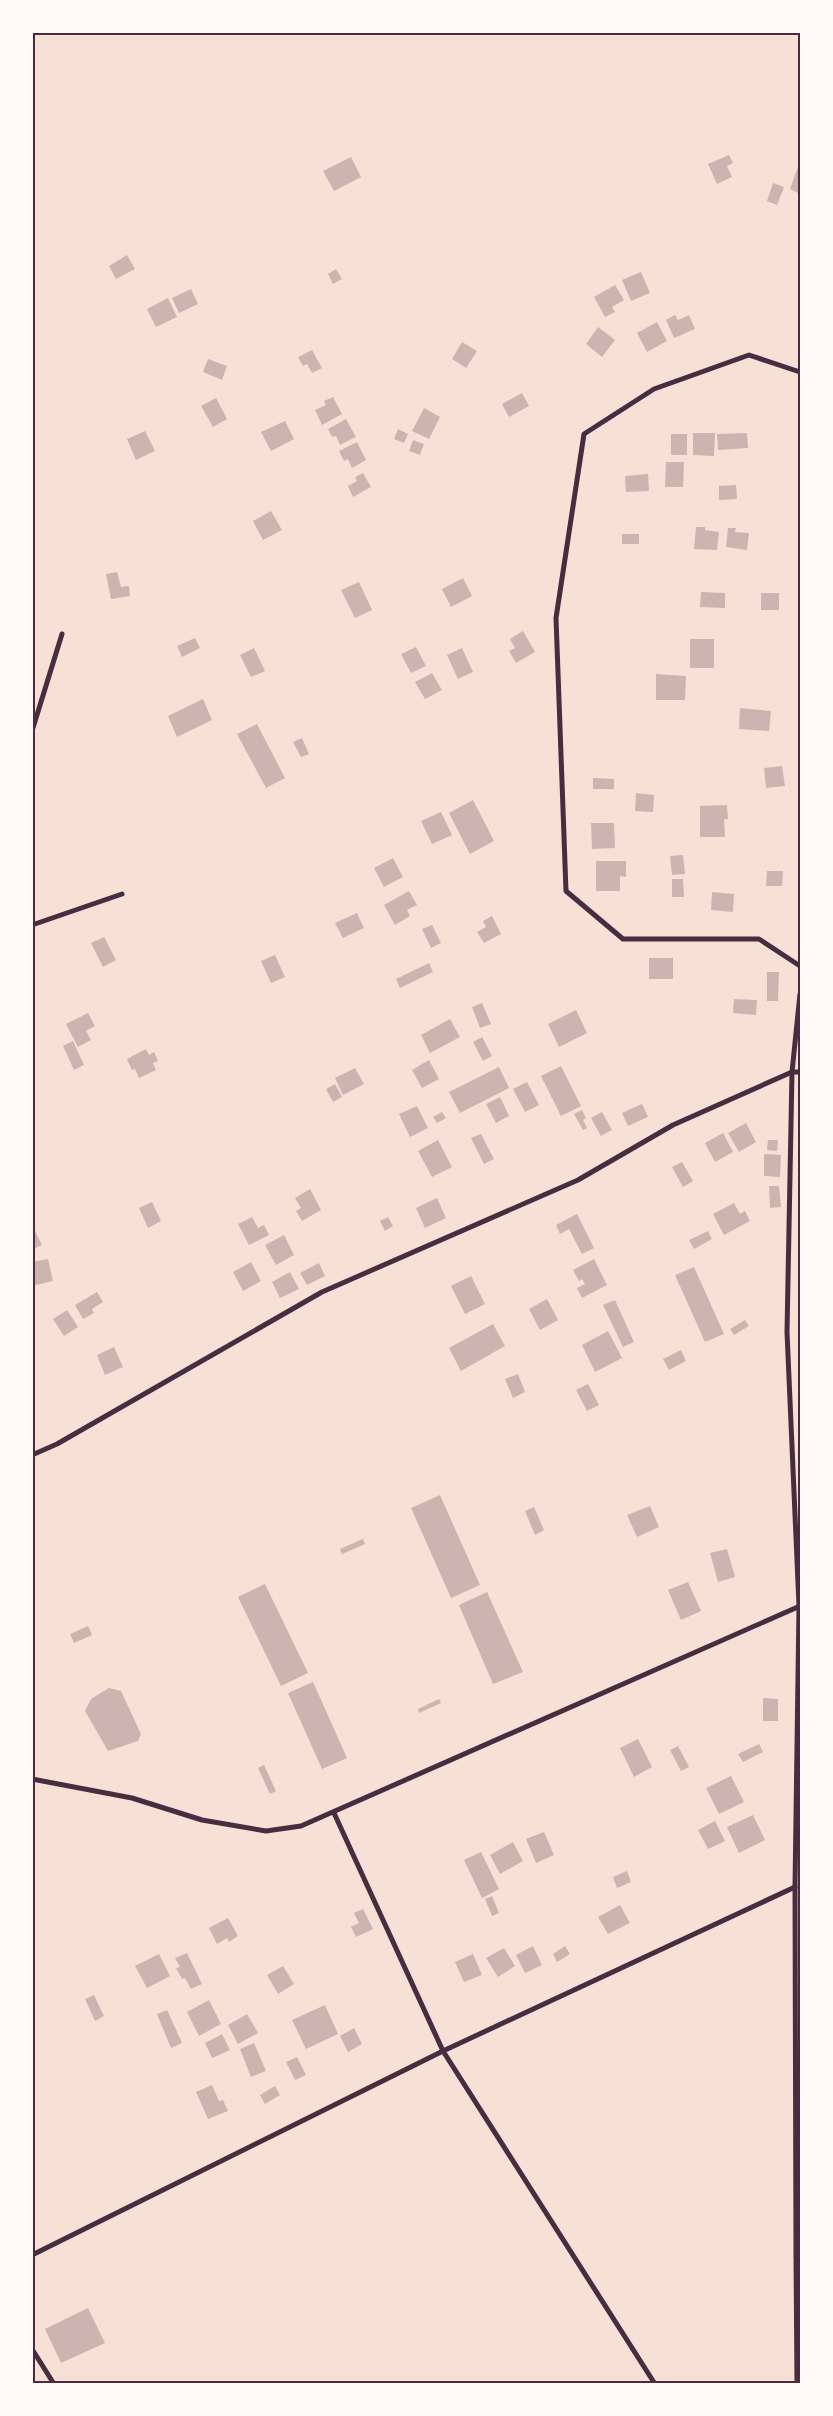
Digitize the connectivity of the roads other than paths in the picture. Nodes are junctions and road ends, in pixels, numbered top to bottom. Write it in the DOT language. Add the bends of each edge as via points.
graph roads {
  1 [pos="800,372"];
  2 [pos="62,634"];
  3 [pos="32,731"];
  4 [pos="122,894"];
  5 [pos="32,925"];
  6 [pos="800,966"];
  7 [pos="800,994"];
  8 [pos="792,1072"];
  9 [pos="800,1072"];
  10 [pos="32,1455"];
  11 [pos="800,1606"];
  12 [pos="32,1778"];
  13 [pos="334,1813"];
  14 [pos="795,1887"];
  15 [pos="443,2051"];
  16 [pos="32,2255"];
  17 [pos="798,2256"];
  18 [pos="32,2349"];
  19 [pos="54,2384"];
  20 [pos="655,2384"];
  21 [pos="797,2384"];
  1 -- 6 [label="street" via="749,355 654,389 584,434 556,618 566,891 623,938 759,939"];
  2 -- 3 [label="street"];
  4 -- 5 [label="street"];
  7 -- 8 [label="street"];
  8 -- 9 [label="street"];
  8 -- 10 [label="street" via="673,1125 578,1180 322,1292"];
  8 -- 11 [label="street" via="787,1332"];
  11 -- 13 [label="street"];
  11 -- 14 [label="street"];
  12 -- 13 [label="street" via="132,1798 202,1820 266,1831 301,1826"];
  13 -- 15 [label="street"];
  14 -- 15 [label="street"];
  14 -- 17 [label="street"];
  15 -- 16 [label="street"];
  15 -- 20 [label="street"];
  17 -- 21 [label="street"];
  18 -- 19 [label="street"];
}
